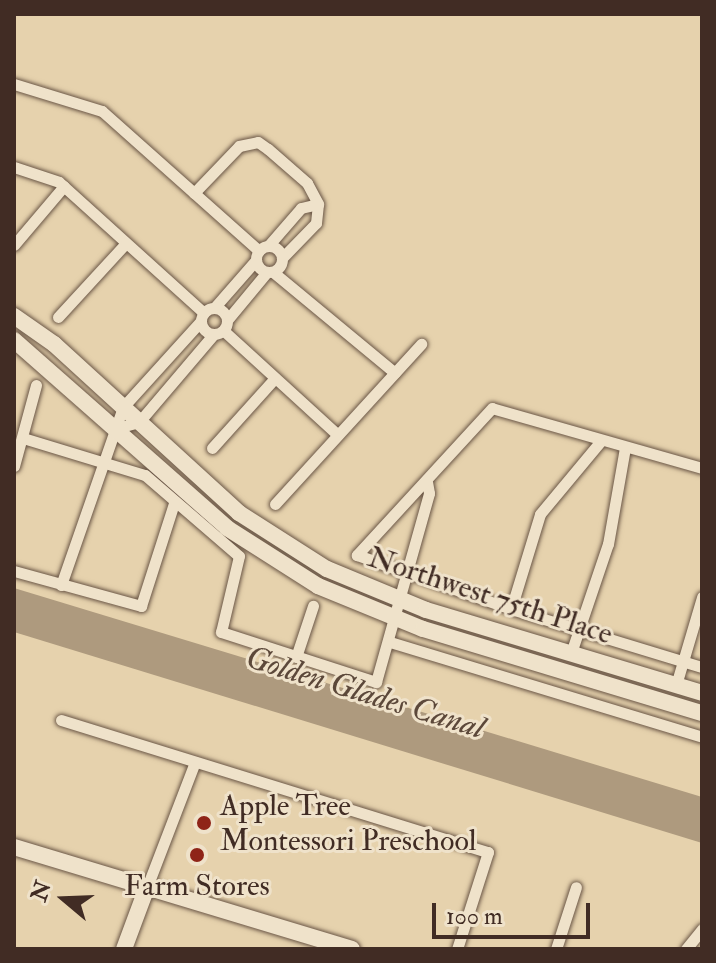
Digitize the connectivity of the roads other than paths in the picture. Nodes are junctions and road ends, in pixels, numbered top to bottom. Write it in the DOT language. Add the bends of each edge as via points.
graph roads {
  1 [pos="14,84"];
  2 [pos="14,167"];
  3 [pos="64,186"];
  4 [pos="194,193"];
  5 [pos="318,204"];
  6 [pos="126,243"];
  7 [pos="14,245"];
  8 [pos="261,252"];
  9 [pos="282,258"];
  10 [pos="270,272"];
  11 [pos="206,314"];
  12 [pos="14,316"];
  13 [pos="58,317"];
  14 [pos="222,328"];
  15 [pos="14,340"];
  16 [pos="421,344"];
  17 [pos="395,373"];
  18 [pos="275,378"];
  19 [pos="36,385"];
  20 [pos="123,407"];
  21 [pos="139,422"];
  22 [pos="117,428"];
  23 [pos="338,435"];
  24 [pos="23,438"];
  25 [pos="600,442"];
  26 [pos="212,448"];
  27 [pos="625,448"];
  28 [pos="101,461"];
  29 [pos="14,466"];
  30 [pos="702,468"];
  31 [pos="427,482"];
  32 [pos="174,503"];
  33 [pos="275,504"];
  34 [pos="14,571"];
  35 [pos="408,575"];
  36 [pos="61,585"];
  37 [pos="702,597"];
  38 [pos="400,601"];
  39 [pos="313,606"];
  40 [pos="511,609"];
  41 [pos="395,619"];
  42 [pos="578,629"];
  43 [pos="390,642"];
  44 [pos="571,653"];
  45 [pos="296,657"];
  46 [pos="683,661"];
  47 [pos="702,667"];
  48 [pos="676,685"];
  49 [pos="702,693"];
  50 [pos="639,694"];
  51 [pos="702,713"];
  52 [pos="61,720"];
  53 [pos="702,737"];
  54 [pos="195,762"];
  55 [pos="14,847"];
  56 [pos="147,887"];
  57 [pos="576,887"];
  58 [pos="700,930"];
  59 [pos="124,949"];
  60 [pos="352,949"];
  61 [pos="457,949"];
  62 [pos="556,949"];
  63 [pos="686,949"];
  1 -- 4 [label="street" via="102,111"];
  2 -- 3 [label="street"];
  3 -- 6 [label="street"];
  3 -- 7 [label="street"];
  4 -- 5 [label="street" via="248,142 258,142 307,183"];
  4 -- 8 [label="street"];
  5 -- 8 [label="street" via="301,208"];
  5 -- 9 [label="street" via="316,223"];
  6 -- 11 [label="street"];
  6 -- 13 [label="street"];
  8 -- 9 [label="street"];
  8 -- 10 [label="street"];
  8 -- 11 [label="street"];
  9 -- 10 [label="street"];
  10 -- 14 [label="street"];
  10 -- 17 [label="street"];
  11 -- 14 [label="street"];
  11 -- 14 [label="street"];
  11 -- 20 [label="street"];
  12 -- 20 [label="street, Northwest 75th Place" via="54,344"];
  14 -- 18 [label="street"];
  14 -- 21 [label="street"];
  15 -- 22 [label="street, Northwest 75th Place"];
  16 -- 17 [label="street"];
  17 -- 23 [label="street"];
  18 -- 23 [label="street"];
  18 -- 26 [label="street"];
  19 -- 24 [label="street"];
  20 -- 21 [label="street, Northwest 75th Place"];
  20 -- 22 [label="street"];
  21 -- 22 [label="street"];
  21 -- 38 [label="street, Northwest 75th Place" via="268,535 327,569"];
  22 -- 28 [label="street"];
  22 -- 41 [label="street, Northwest 75th Place" via="257,551 318,586"];
  23 -- 33 [label="street"];
  24 -- 28 [label="street"];
  24 -- 29 [label="street"];
  25 -- 27 [label="street"];
  25 -- 31 [label="street" via="492,408"];
  25 -- 40 [label="street" via="540,514"];
  27 -- 30 [label="street"];
  27 -- 42 [label="street" via="608,544"];
  28 -- 32 [label="street" via="145,475"];
  28 -- 36 [label="street"];
  31 -- 35 [label="street"];
  31 -- 35 [label="street" via="357,555"];
  32 -- 36 [label="street" via="141,606"];
  32 -- 45 [label="street" via="239,556 221,632"];
  34 -- 36 [label="street"];
  35 -- 38 [label="street"];
  35 -- 40 [label="street"];
  37 -- 46 [label="street"];
  38 -- 41 [label="street"];
  38 -- 44 [label="street, Northwest 75th Place"];
  39 -- 45 [label="street"];
  40 -- 42 [label="street"];
  41 -- 43 [label="street"];
  41 -- 50 [label="street, Northwest 75th Place"];
  42 -- 44 [label="street"];
  42 -- 46 [label="street"];
  43 -- 45 [label="street" via="376,682"];
  43 -- 53 [label="street"];
  44 -- 48 [label="street, Northwest 75th Place"];
  46 -- 47 [label="street"];
  46 -- 48 [label="street"];
  48 -- 49 [label="street, Northwest 75th Place"];
  48 -- 50 [label="street" via="668,692"];
  50 -- 51 [label="street, Northwest 75th Place"];
  52 -- 54 [label="street"];
  54 -- 56 [label="street"];
  54 -- 61 [label="street" via="488,852"];
  55 -- 56 [label="street"];
  56 -- 59 [label="street"];
  56 -- 60 [label="street"];
  57 -- 62 [label="street"];
  58 -- 63 [label="street"];
}
